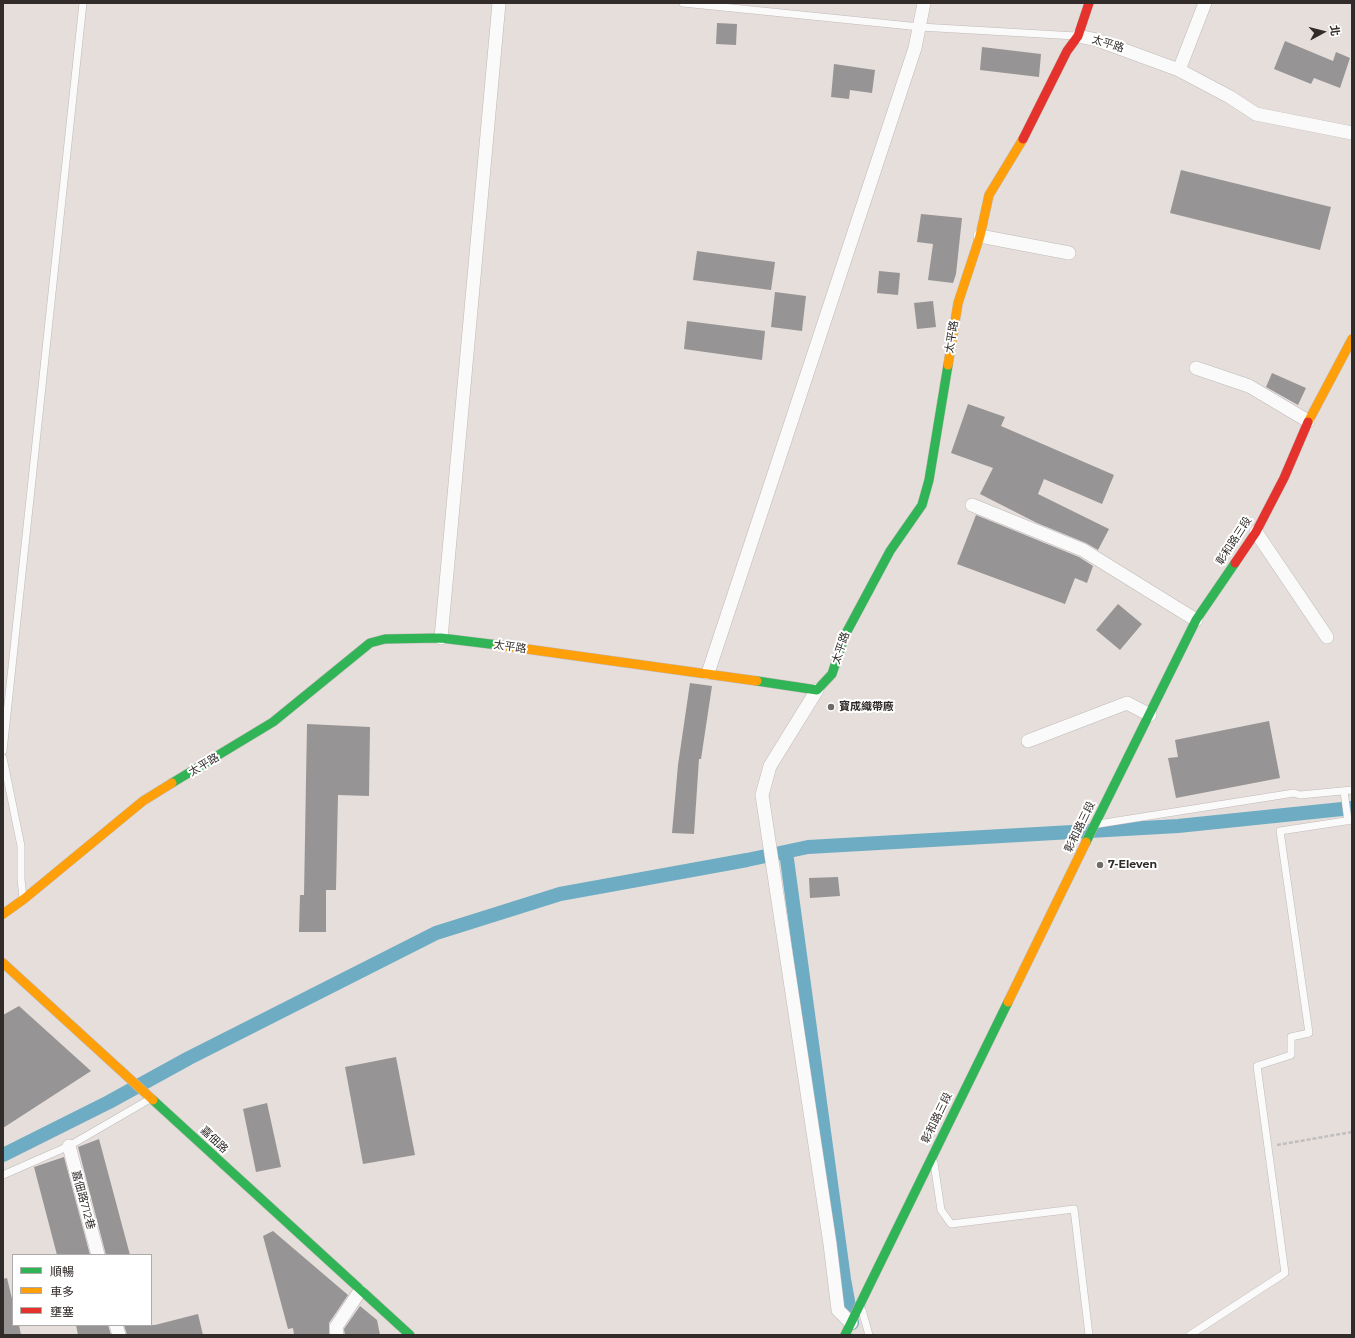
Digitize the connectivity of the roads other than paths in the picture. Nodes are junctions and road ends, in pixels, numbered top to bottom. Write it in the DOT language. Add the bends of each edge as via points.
graph roads {
  1 [pos="83,3"];
  2 [pos="498,3"];
  3 [pos="683,3"];
  4 [pos="924,3"];
  5 [pos="1089,3"];
  6 [pos="1205,3"];
  7 [pos="920,27"];
  8 [pos="1078,36"];
  9 [pos="1179,70"];
  10 [pos="1352,133"];
  11 [pos="980,236"];
  12 [pos="1069,253"];
  13 [pos="1352,339"];
  14 [pos="1196,368"];
  15 [pos="1308,420"];
  16 [pos="972,505"];
  17 [pos="1256,532"];
  18 [pos="1196,620"];
  19 [pos="1327,637"];
  20 [pos="441,638"];
  21 [pos="708,673"];
  22 [pos="817,690"];
  23 [pos="1150,715"];
  24 [pos="1028,741"];
  25 [pos="3,751"];
  26 [pos="3,758"];
  27 [pos="1352,790"];
  28 [pos="1344,791"];
  29 [pos="1350,820"];
  30 [pos="1094,824"];
  31 [pos="24,899"];
  32 [pos="3,914"];
  33 [pos="3,963"];
  34 [pos="151,1098"];
  35 [pos="69,1146"];
  36 [pos="932,1154"];
  37 [pos="3,1175"];
  38 [pos="98,1254"];
  39 [pos="360,1292"];
  40 [pos="860,1302"];
  41 [pos="851,1323"];
  42 [pos="338,1335"];
  43 [pos="410,1335"];
  44 [pos="845,1335"];
  45 [pos="869,1335"];
  46 [pos="1089,1335"];
  47 [pos="1190,1335"];
  1 -- 25 [label="lane"];
  2 -- 20 [label="street"];
  3 -- 7 [label="lane"];
  4 -- 7 [label="street"];
  5 -- 8 [label="street"];
  6 -- 9 [label="street"];
  7 -- 8 [label="lane"];
  7 -- 21 [label="street"];
  8 -- 9 [label="street, 太平路" via="1097,40"];
  8 -- 11 [label="street, 太平路" via="1067,51 1016,152 989,195"];
  9 -- 10 [label="street, 太平路" via="1256,114"];
  11 -- 12 [label="street"];
  11 -- 22 [label="street, 太平路" via="958,303 929,480 922,504 890,551 845,635 832,674"];
  13 -- 15 [label="street, 彰和路三段"];
  14 -- 15 [label="street" via="1249,386"];
  15 -- 17 [label="street, 彰和路三段" via="1284,478"];
  16 -- 18 [label="street" via="1083,550"];
  17 -- 18 [label="street, 彰和路三段"];
  17 -- 19 [label="street"];
  18 -- 23 [label="street, 彰和路三段"];
  20 -- 21 [label="street, 太平路"];
  20 -- 31 [label="street, 太平路" via="386,639 370,643 273,722 143,801"];
  21 -- 22 [label="street, 太平路"];
  22 -- 41 [label="street" via="770,766 762,795 838,1310"];
  23 -- 24 [label="street" via="1127,703"];
  23 -- 30 [label="street, 彰和路三段"];
  26 -- 31 [label="lane" via="21,846"];
  27 -- 28 [label="lane"];
  28 -- 29 [label="lane"];
  28 -- 30 [label="lane" via="1300,795 1294,792"];
  29 -- 47 [label="lane" via="1280,831 1309,1033 1291,1037 1291,1055 1257,1066 1285,1273"];
  30 -- 36 [label="street, 彰和路三段"];
  31 -- 32 [label="street, 太平路"];
  33 -- 34 [label="street, 嘉佃路"];
  34 -- 35 [label="lane"];
  34 -- 39 [label="street, 嘉佃路"];
  35 -- 37 [label="lane"];
  35 -- 38 [label="street, 嘉佃路712巷"];
  36 -- 40 [label="street, 彰和路三段"];
  36 -- 46 [label="lane" via="941,1210 951,1224 1074,1209"];
  39 -- 42 [label="street" via="336,1327"];
  39 -- 43 [label="street, 嘉佃路"];
  40 -- 41 [label="street, 彰和路三段"];
  40 -- 45 [label="lane"];
  41 -- 44 [label="street, 彰和路三段"];
}
